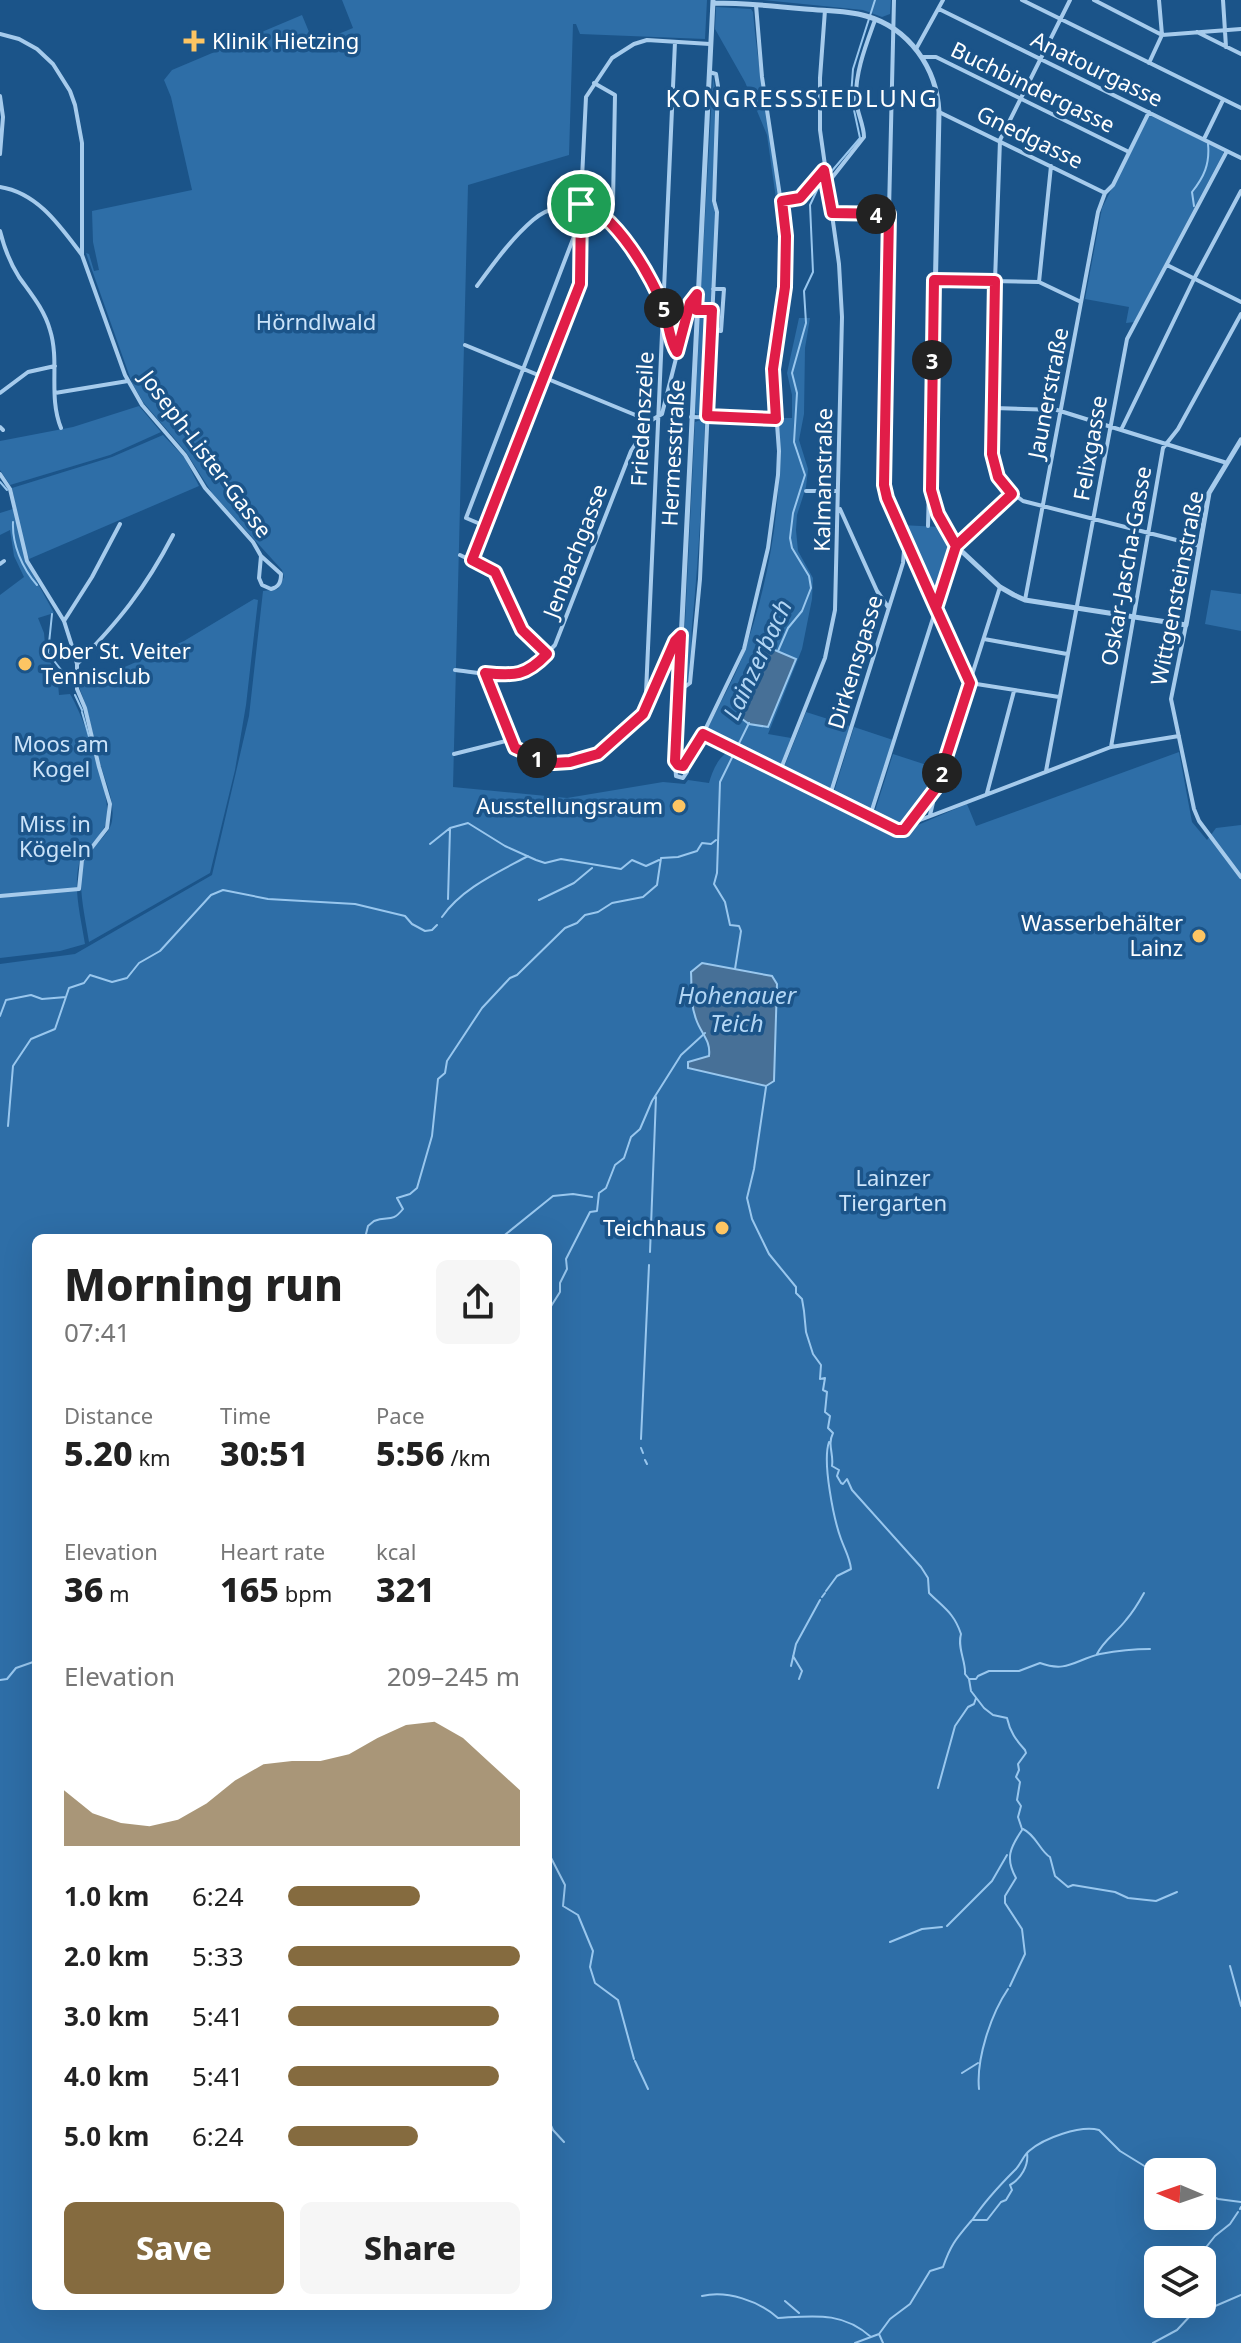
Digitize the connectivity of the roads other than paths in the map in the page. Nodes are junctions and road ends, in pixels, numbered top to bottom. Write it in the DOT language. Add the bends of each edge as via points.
graph roads {
  1 [pos="894,0"];
  2 [pos="943,0"];
  3 [pos="1022,0"];
  4 [pos="1070,0"];
  5 [pos="1094,0"];
  6 [pos="1159,0"];
  7 [pos="1223,0"];
  8 [pos="713,1"];
  9 [pos="756,5"];
  10 [pos="939,9"];
  11 [pos="825,10"];
  12 [pos="875,19"];
  13 [pos="1060,19"];
  14 [pos="893,27"];
  15 [pos="1241,29"];
  16 [pos="1225,30"];
  17 [pos="1197,32"];
  18 [pos="0,34"];
  19 [pos="1162,35"];
  20 [pos="675,42"];
  21 [pos="710,44"];
  22 [pos="1226,47"];
  23 [pos="916,49"];
  24 [pos="1241,54"];
  25 [pos="922,57"];
  26 [pos="1041,59"];
  27 [pos="1149,63"];
  28 [pos="708,71"];
  29 [pos="594,83"];
  30 [pos="0,96"];
  31 [pos="1020,98"];
  32 [pos="1223,100"];
  33 [pos="1,103"];
  34 [pos="1241,108"];
  35 [pos="939,112"];
  36 [pos="1149,112"];
  37 [pos="1204,139"];
  38 [pos="1000,140"];
  39 [pos="1227,151"];
  40 [pos="1129,152"];
  41 [pos="0,154"];
  42 [pos="1241,158"];
  43 [pos="1051,166"];
  44 [pos="825,172"];
  45 [pos="826,183"];
  46 [pos="0,187"];
  47 [pos="1241,191"];
  48 [pos="1105,193"];
  49 [pos="782,201"];
  50 [pos="581,204"];
  51 [pos="832,213"];
  52 [pos="889,214"];
  53 [pos="603,216"];
  54 [pos="580,219"];
  55 [pos="0,231"];
  56 [pos="82,255"];
  57 [pos="1167,265"];
  58 [pos="1194,279"];
  59 [pos="934,280"];
  60 [pos="995,281"];
  61 [pos="1039,282"];
  62 [pos="477,286"];
  63 [pos="713,289"];
  64 [pos="697,294"];
  65 [pos="1081,302"];
  66 [pos="1241,302"];
  67 [pos="664,307"];
  68 [pos="696,310"];
  69 [pos="712,310"];
  70 [pos="1241,314"];
  71 [pos="712,330"];
  72 [pos="465,345"];
  73 [pos="677,352"];
  74 [pos="55,366"];
  75 [pos="522,370"];
  76 [pos="544,379"];
  77 [pos="128,381"];
  78 [pos="0,393"];
  79 [pos="55,393"];
  80 [pos="993,408"];
  81 [pos="1060,411"];
  82 [pos="707,416"];
  83 [pos="659,417"];
  84 [pos="691,417"];
  85 [pos="776,419"];
  86 [pos="650,421"];
  87 [pos="1110,427"];
  88 [pos="61,428"];
  89 [pos="1121,430"];
  90 [pos="1241,440"];
  91 [pos="1166,444"];
  92 [pos="1227,463"];
  93 [pos="930,472"];
  94 [pos="0,474"];
  95 [pos="806,491"];
  96 [pos="838,491"];
  97 [pos="1012,494"];
  98 [pos="1042,506"];
  99 [pos="839,507"];
  100 [pos="1093,519"];
  101 [pos="120,524"];
  102 [pos="485,526"];
  103 [pos="928,526"];
  104 [pos="1149,533"];
  105 [pos="173,535"];
  106 [pos="905,537"];
  107 [pos="956,546"];
  108 [pos="1200,546"];
  109 [pos="460,555"];
  110 [pos="261,556"];
  111 [pos="472,560"];
  112 [pos="1000,587"];
  113 [pos="1025,600"];
  114 [pos="888,607"];
  115 [pos="936,608"];
  116 [pos="1076,608"];
  117 [pos="1133,617"];
  118 [pos="64,621"];
  119 [pos="1186,625"];
  120 [pos="681,635"];
  121 [pos="984,639"];
  122 [pos="547,654"];
  123 [pos="1067,654"];
  124 [pos="77,664"];
  125 [pos="455,670"];
  126 [pos="485,673"];
  127 [pos="970,683"];
  128 [pos="1014,691"];
  129 [pos="678,692"];
  130 [pos="1059,697"];
  131 [pos="649,701"];
  132 [pos="704,732"];
  133 [pos="1179,736"];
  134 [pos="510,740"];
  135 [pos="1111,747"];
  136 [pos="454,754"];
  137 [pos="675,761"];
  138 [pos="683,766"];
  139 [pos="780,771"];
  140 [pos="1046,771"];
  141 [pos="936,788"];
  142 [pos="987,793"];
  143 [pos="830,796"];
  144 [pos="930,815"];
  145 [pos="870,816"];
  146 [pos="910,824"];
  147 [pos="1241,877"];
  148 [pos="0,896"];
  1 -- 14 [label="street"];
  2 -- 10 [label="street"];
  3 -- 13 [label="street"];
  4 -- 13 [label="street"];
  5 -- 19 [label="street"];
  6 -- 19 [label="street"];
  7 -- 16 [label="street"];
  8 -- 9 [label="street"];
  8 -- 21 [label="street, Hermesstraße"];
  9 -- 11 [label="street"];
  9 -- 49 [label="street"];
  10 -- 23 [label="street"];
  10 -- 26 [label="street, Anatourgasse"];
  11 -- 12 [label="street"];
  11 -- 44 [label="street" via="819,112"];
  12 -- 14 [label="street"];
  12 -- 45 [label="street" via="859,68 856,102 864,137"];
  13 -- 26 [label="street"];
  13 -- 27 [label="street"];
  14 -- 23 [label="street"];
  14 -- 52 [label="street"];
  15 -- 16 [label="street"];
  16 -- 17 [label="street"];
  16 -- 22 [label="street"];
  17 -- 19 [label="street"];
  17 -- 22 [label="street"];
  18 -- 56 [label="street, Joseph-Lister-Gasse" via="45,56 75,105 82,152"];
  19 -- 27 [label="street"];
  20 -- 21 [label="street"];
  20 -- 29 [label="street" via="634,44 612,58"];
  20 -- 67 [label="street, Friedenszeile"];
  21 -- 28 [label="street, Hermesstraße"];
  22 -- 24 [label="street"];
  23 -- 25 [label="street"];
  25 -- 31 [label="street, Buchbindergasse" via="936,57"];
  25 -- 35 [label="street" via="934,82"];
  26 -- 31 [label="street"];
  26 -- 36 [label="street, Anatourgasse"];
  27 -- 32 [label="street"];
  28 -- 63 [label="street, Hermesstraße" via="716,74 718,86"];
  28 -- 64 [label="street, Hermesstraße"];
  29 -- 50 [label="street" via="584,104"];
  29 -- 53 [label="street" via="615,95 613,202"];
  30 -- 33 [label="street"];
  31 -- 38 [label="street"];
  31 -- 40 [label="street, Buchbindergasse"];
  32 -- 34 [label="street"];
  32 -- 37 [label="street"];
  33 -- 41 [label="street"];
  35 -- 38 [label="street, Gnedgasse"];
  35 -- 59 [label="street"];
  36 -- 37 [label="street, Anatourgasse"];
  36 -- 40 [label="street, Jaunerstraße"];
  37 -- 39 [label="street, Anatourgasse"];
  38 -- 43 [label="street, Gnedgasse"];
  38 -- 60 [label="street"];
  39 -- 42 [label="street, Anatourgasse"];
  39 -- 57 [label="street, Felixgasse"];
  40 -- 48 [label="street, Jaunerstraße"];
  43 -- 48 [label="street, Gnedgasse"];
  43 -- 61 [label="street"];
  44 -- 45 [label="street, Kalmanstraße"];
  44 -- 49 [label="street" via="800,198"];
  45 -- 51 [label="street, Kalmanstraße"];
  46 -- 56 [label="street" via="39,205"];
  47 -- 58 [label="street"];
  48 -- 65 [label="street, Jaunerstraße"];
  49 -- 85 [label="street" via="785,287 773,369"];
  50 -- 53 [label="street"];
  50 -- 54 [label="street"];
  50 -- 62 [label="street" via="553,208 535,218"];
  51 -- 52 [label="street"];
  51 -- 96 [label="street, Kalmanstraße" via="842,317"];
  52 -- 106 [label="street" via="884,485"];
  53 -- 67 [label="street" via="637,257"];
  54 -- 75 [label="street"];
  54 -- 76 [label="street" via="580,284"];
  55 -- 74 [label="street" via="12,265 45,316"];
  56 -- 77 [label="street, Joseph-Lister-Gasse"];
  57 -- 58 [label="street"];
  57 -- 87 [label="street, Felixgasse" via="1127,339"];
  58 -- 66 [label="street"];
  58 -- 89 [label="street"];
  59 -- 60 [label="street"];
  59 -- 93 [label="street"];
  60 -- 61 [label="street"];
  60 -- 80 [label="street"];
  61 -- 65 [label="street"];
  63 -- 69 [label="street, Hermesstraße"];
  63 -- 71 [label="street, Hermesstraße" via="724,289 721,331"];
  64 -- 68 [label="street, Hermesstraße"];
  64 -- 73 [label="street"];
  65 -- 81 [label="street, Jaunerstraße"];
  67 -- 73 [label="street"];
  67 -- 83 [label="street, Friedenszeile"];
  68 -- 69 [label="street"];
  68 -- 84 [label="street, Hermesstraße"];
  69 -- 71 [label="street, Hermesstraße"];
  70 -- 91 [label="street, Oskar-Jascha-Gasse"];
  71 -- 82 [label="street, Hermesstraße"];
  72 -- 75 [label="street"];
  73 -- 83 [label="street"];
  74 -- 78 [label="street" via="28,372"];
  74 -- 79 [label="street"];
  75 -- 76 [label="street"];
  75 -- 102 [label="street" via="466,518"];
  76 -- 86 [label="street"];
  76 -- 102 [label="street"];
  77 -- 79 [label="street"];
  77 -- 110 [label="street, Joseph-Lister-Gasse"];
  79 -- 88 [label="street"];
  80 -- 81 [label="street"];
  80 -- 97 [label="street" via="994,466"];
  81 -- 87 [label="street"];
  81 -- 98 [label="street, Jaunerstraße"];
  82 -- 84 [label="street"];
  82 -- 85 [label="street"];
  82 -- 129 [label="street, Hermesstraße" via="690,683"];
  83 -- 86 [label="street"];
  83 -- 131 [label="street, Friedenszeile"];
  84 -- 120 [label="street, Hermesstraße"];
  85 -- 132 [label="street" via="778,475 759,591 737,668"];
  86 -- 122 [label="street, Jenbachgasse" via="631,451"];
  87 -- 89 [label="street"];
  87 -- 100 [label="street, Felixgasse"];
  89 -- 91 [label="street"];
  90 -- 92 [label="street, Wittgensteinstraße"];
  91 -- 92 [label="street"];
  91 -- 104 [label="street, Oskar-Jascha-Gasse"];
  92 -- 108 [label="street, Wittgensteinstraße" via="1209,493"];
  93 -- 103 [label="street"];
  93 -- 107 [label="street" via="933,501"];
  94 -- 118 [label="street" via="10,489 27,561"];
  95 -- 96 [label="street"];
  96 -- 99 [label="street, Kalmanstraße"];
  97 -- 98 [label="street"];
  97 -- 107 [label="street"];
  98 -- 100 [label="street"];
  98 -- 113 [label="street, Jaunerstraße"];
  99 -- 114 [label="street"];
  99 -- 139 [label="street, Kalmanstraße" via="830,639"];
  100 -- 104 [label="street"];
  100 -- 116 [label="street, Felixgasse"];
  101 -- 118 [label="street"];
  102 -- 111 [label="street"];
  104 -- 108 [label="street"];
  104 -- 117 [label="street, Oskar-Jascha-Gasse"];
  105 -- 124 [label="street" via="138,598"];
  106 -- 114 [label="street, Dirkensgasse" via="903,563"];
  106 -- 115 [label="street"];
  107 -- 112 [label="street"];
  107 -- 115 [label="street"];
  108 -- 119 [label="street, Wittgensteinstraße"];
  109 -- 111 [label="street"];
  110 -- 110 [label="street, Joseph-Lister-Gasse" via="261,584 275,588 281,574"];
  111 -- 122 [label="street" via="495,572 522,630"];
  112 -- 113 [label="street"];
  112 -- 121 [label="street"];
  113 -- 116 [label="street"];
  114 -- 143 [label="street, Dirkensgasse"];
  115 -- 127 [label="street"];
  115 -- 145 [label="street"];
  116 -- 117 [label="street"];
  116 -- 123 [label="street, Felixgasse"];
  117 -- 119 [label="street"];
  117 -- 135 [label="street, Oskar-Jascha-Gasse"];
  118 -- 124 [label="street"];
  119 -- 133 [label="street, Wittgensteinstraße" via="1171,699"];
  120 -- 129 [label="street, Hermesstraße"];
  120 -- 131 [label="street"];
  121 -- 123 [label="street"];
  121 -- 127 [label="street"];
  122 -- 126 [label="street" via="527,671"];
  123 -- 130 [label="street, Felixgasse"];
  124 -- 148 [label="street" via="77,689 111,809 107,828 82,860 79,889"];
  125 -- 126 [label="street"];
  126 -- 134 [label="street"];
  127 -- 128 [label="street"];
  127 -- 141 [label="street"];
  128 -- 130 [label="street"];
  128 -- 142 [label="street"];
  129 -- 137 [label="street, Hermesstraße"];
  130 -- 140 [label="street, Felixgasse"];
  131 -- 134 [label="street" via="643,714 598,754 585,759 554,763 522,753"];
  132 -- 138 [label="street"];
  132 -- 139 [label="street"];
  133 -- 135 [label="street"];
  133 -- 147 [label="street, Wittgensteinstraße" via="1196,816"];
  134 -- 136 [label="street"];
  135 -- 140 [label="street"];
  137 -- 138 [label="street"];
  137 -- 138 [label="street" via="680,778 687,772"];
  139 -- 143 [label="street"];
  140 -- 142 [label="street"];
  141 -- 144 [label="street"];
  141 -- 146 [label="street"];
  142 -- 144 [label="street"];
  143 -- 145 [label="street"];
  144 -- 146 [label="street"];
  145 -- 146 [label="street" via="900,830"];
}
